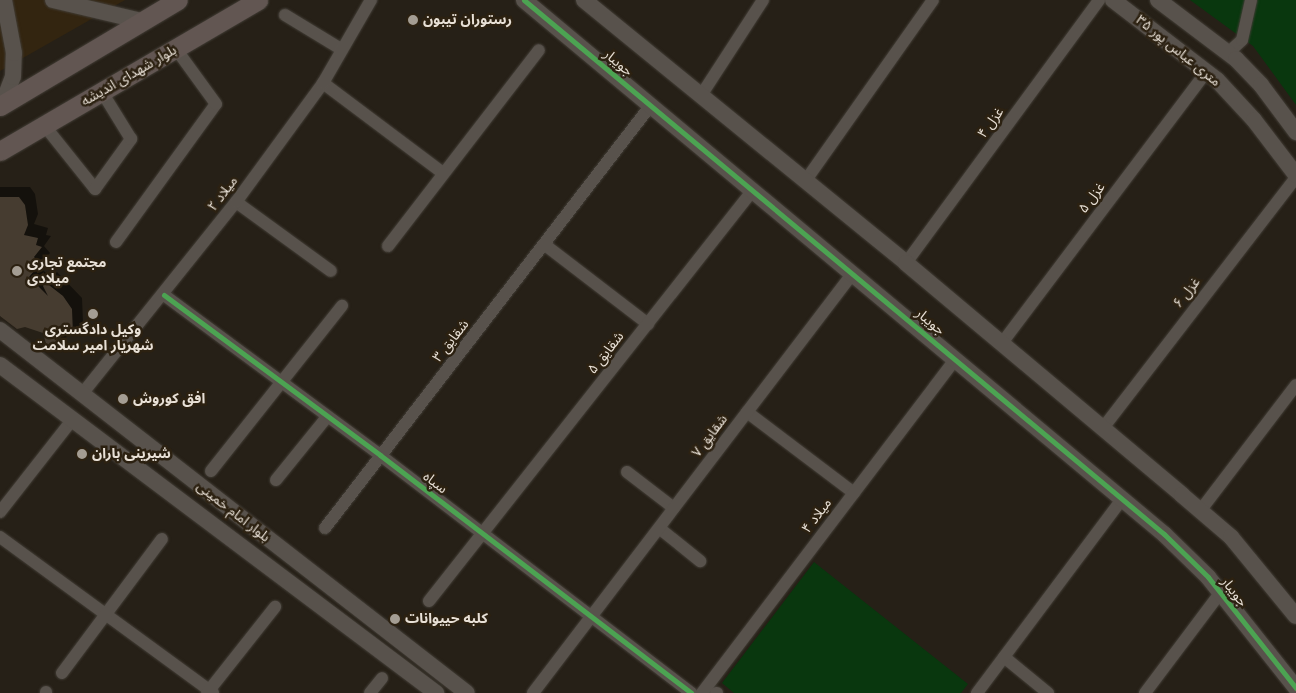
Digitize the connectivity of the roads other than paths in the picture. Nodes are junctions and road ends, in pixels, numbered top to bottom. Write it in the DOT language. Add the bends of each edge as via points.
graph roads {
  1 [pos="4,0"];
  2 [pos="53,0"];
  3 [pos="178,0"];
  4 [pos="258,0"];
  5 [pos="370,0"];
  6 [pos="524,0"];
  7 [pos="763,0"];
  8 [pos="933,0"];
  9 [pos="1099,0"];
  10 [pos="1113,0"];
  11 [pos="1158,0"];
  12 [pos="1251,0"];
  13 [pos="594,3"];
  14 [pos="286,16"];
  15 [pos="142,21"];
  16 [pos="176,49"];
  17 [pos="341,49"];
  18 [pos="539,50"];
  19 [pos="1228,53"];
  20 [pos="1207,71"];
  21 [pos="322,83"];
  22 [pos="102,92"];
  23 [pos="702,94"];
  24 [pos="650,105"];
  25 [pos="1,106"];
  26 [pos="44,125"];
  27 [pos="1296,132"];
  28 [pos="0,150"];
  29 [pos="443,173"];
  30 [pos="1296,176"];
  31 [pos="806,180"];
  32 [pos="753,190"];
  33 [pos="236,202"];
  34 [pos="116,242"];
  35 [pos="545,245"];
  36 [pos="388,246"];
  37 [pos="906,263"];
  38 [pos="331,271"];
  39 [pos="853,273"];
  40 [pos="164,295"];
  41 [pos="342,306"];
  42 [pos="648,324"];
  43 [pos="0,330"];
  44 [pos="1002,343"];
  45 [pos="956,358"];
  46 [pos="0,366"];
  47 [pos="283,383"];
  48 [pos="1296,385"];
  49 [pos="82,394"];
  50 [pos="747,412"];
  51 [pos="327,417"];
  52 [pos="72,419"];
  53 [pos="1103,428"];
  54 [pos="380,455"];
  55 [pos="211,471"];
  56 [pos="627,472"];
  57 [pos="276,480"];
  58 [pos="854,493"];
  59 [pos="1122,499"];
  60 [pos="674,508"];
  61 [pos="1200,510"];
  62 [pos="0,512"];
  63 [pos="325,528"];
  64 [pos="659,528"];
  65 [pos="482,534"];
  66 [pos="0,537"];
  67 [pos="162,539"];
  68 [pos="700,562"];
  69 [pos="1220,593"];
  70 [pos="429,601"];
  71 [pos="274,607"];
  72 [pos="1294,610"];
  73 [pos="105,614"];
  74 [pos="590,617"];
  75 [pos="1004,657"];
  76 [pos="62,673"];
  77 [pos="382,678"];
  78 [pos="1296,688"];
  79 [pos="210,692"];
  80 [pos="370,693"];
  81 [pos="436,693"];
  82 [pos="467,693"];
  83 [pos="533,693"];
  84 [pos="690,693"];
  85 [pos="702,693"];
  86 [pos="977,693"];
  87 [pos="1048,693"];
  88 [pos="1145,693"];
  1 -- 25 [label="street" via="14,53 13,76"];
  2 -- 15 [label="street"];
  3 -- 15 [label="main road"];
  4 -- 16 [label="main road, بلوار شهدای اندیشه"];
  5 -- 17 [label="street, میلاد ۲"];
  6 -- 24 [label="street, جویبار"];
  7 -- 23 [label="street"];
  8 -- 31 [label="street"];
  9 -- 37 [label="street, غزل ۴"];
  10 -- 20 [label="street, ۳۵ متری عباس پور"];
  11 -- 19 [label="street, ۳۵ متری عباس پور"];
  12 -- 19 [label="street" via="1242,40"];
  13 -- 23 [label="street, جویبار"];
  14 -- 17 [label="street"];
  15 -- 25 [label="main road"];
  16 -- 22 [label="main road, بلوار شهدای اندیشه"];
  16 -- 34 [label="street" via="216,104"];
  17 -- 21 [label="street, میلاد ۲"];
  18 -- 29 [label="street"];
  19 -- 27 [label="street, ۳۵ متری عباس پور" via="1261,85"];
  20 -- 30 [label="street, ۳۵ متری عباس پور" via="1236,100"];
  20 -- 44 [label="street, غزل ۵"];
  21 -- 29 [label="street"];
  21 -- 33 [label="street, میلاد ۲"];
  22 -- 26 [label="main road, بلوار شهدای اندیشه"];
  22 -- 26 [label="street" via="131,139 95,190"];
  23 -- 31 [label="street, جویبار"];
  24 -- 32 [label="street, جویبار"];
  24 -- 35 [label="street, شقایق ۳"];
  26 -- 28 [label="main road, بلوار شهدای اندیشه"];
  29 -- 36 [label="street"];
  30 -- 53 [label="street, غزل ۶"];
  31 -- 37 [label="street, جویبار"];
  32 -- 39 [label="street, جویبار"];
  32 -- 42 [label="street, شقایق ۵"];
  33 -- 38 [label="street"];
  33 -- 40 [label="street, میلاد ۲"];
  35 -- 42 [label="street"];
  35 -- 54 [label="street, شقایق ۳"];
  37 -- 44 [label="street, جویبار"];
  39 -- 45 [label="street, جویبار"];
  39 -- 50 [label="street, شقایق ۷"];
  40 -- 47 [label="street, سپاه"];
  40 -- 49 [label="street, میلاد ۲"];
  41 -- 47 [label="street"];
  42 -- 65 [label="street, شقایق ۵"];
  43 -- 49 [label="street, بلوار امام خمینی"];
  44 -- 53 [label="street, جویبار"];
  45 -- 58 [label="street, میلاد ۴"];
  45 -- 59 [label="street, جویبار"];
  46 -- 52 [label="street, بلوار امام خمینی"];
  47 -- 51 [label="street, سپاه"];
  47 -- 55 [label="street"];
  48 -- 61 [label="street"];
  49 -- 82 [label="street, بلوار امام خمینی"];
  50 -- 58 [label="street"];
  50 -- 60 [label="street, شقایق ۷"];
  51 -- 54 [label="street, سپاه"];
  51 -- 57 [label="street"];
  52 -- 62 [label="street"];
  52 -- 81 [label="street, بلوار امام خمینی"];
  53 -- 61 [label="street, جویبار"];
  54 -- 63 [label="street, شقایق ۳"];
  54 -- 65 [label="street, سپاه"];
  56 -- 60 [label="street"];
  58 -- 85 [label="street, میلاد ۴"];
  59 -- 69 [label="street, جویبار" via="1176,546"];
  59 -- 75 [label="street"];
  60 -- 64 [label="street, شقایق ۷"];
  61 -- 72 [label="street, جویبار" via="1231,537"];
  64 -- 68 [label="street"];
  64 -- 74 [label="street, شقایق ۷"];
  65 -- 70 [label="street, شقایق ۵"];
  65 -- 74 [label="street, سپاه"];
  66 -- 73 [label="street"];
  67 -- 73 [label="street"];
  69 -- 78 [label="street, جویبار"];
  69 -- 88 [label="street"];
  71 -- 79 [label="street"];
  73 -- 76 [label="street"];
  73 -- 79 [label="street"];
  74 -- 83 [label="street, شقایق ۷"];
  74 -- 84 [label="street, سپاه"];
  75 -- 86 [label="street"];
  75 -- 87 [label="street"];
  77 -- 80 [label="street"];
}
